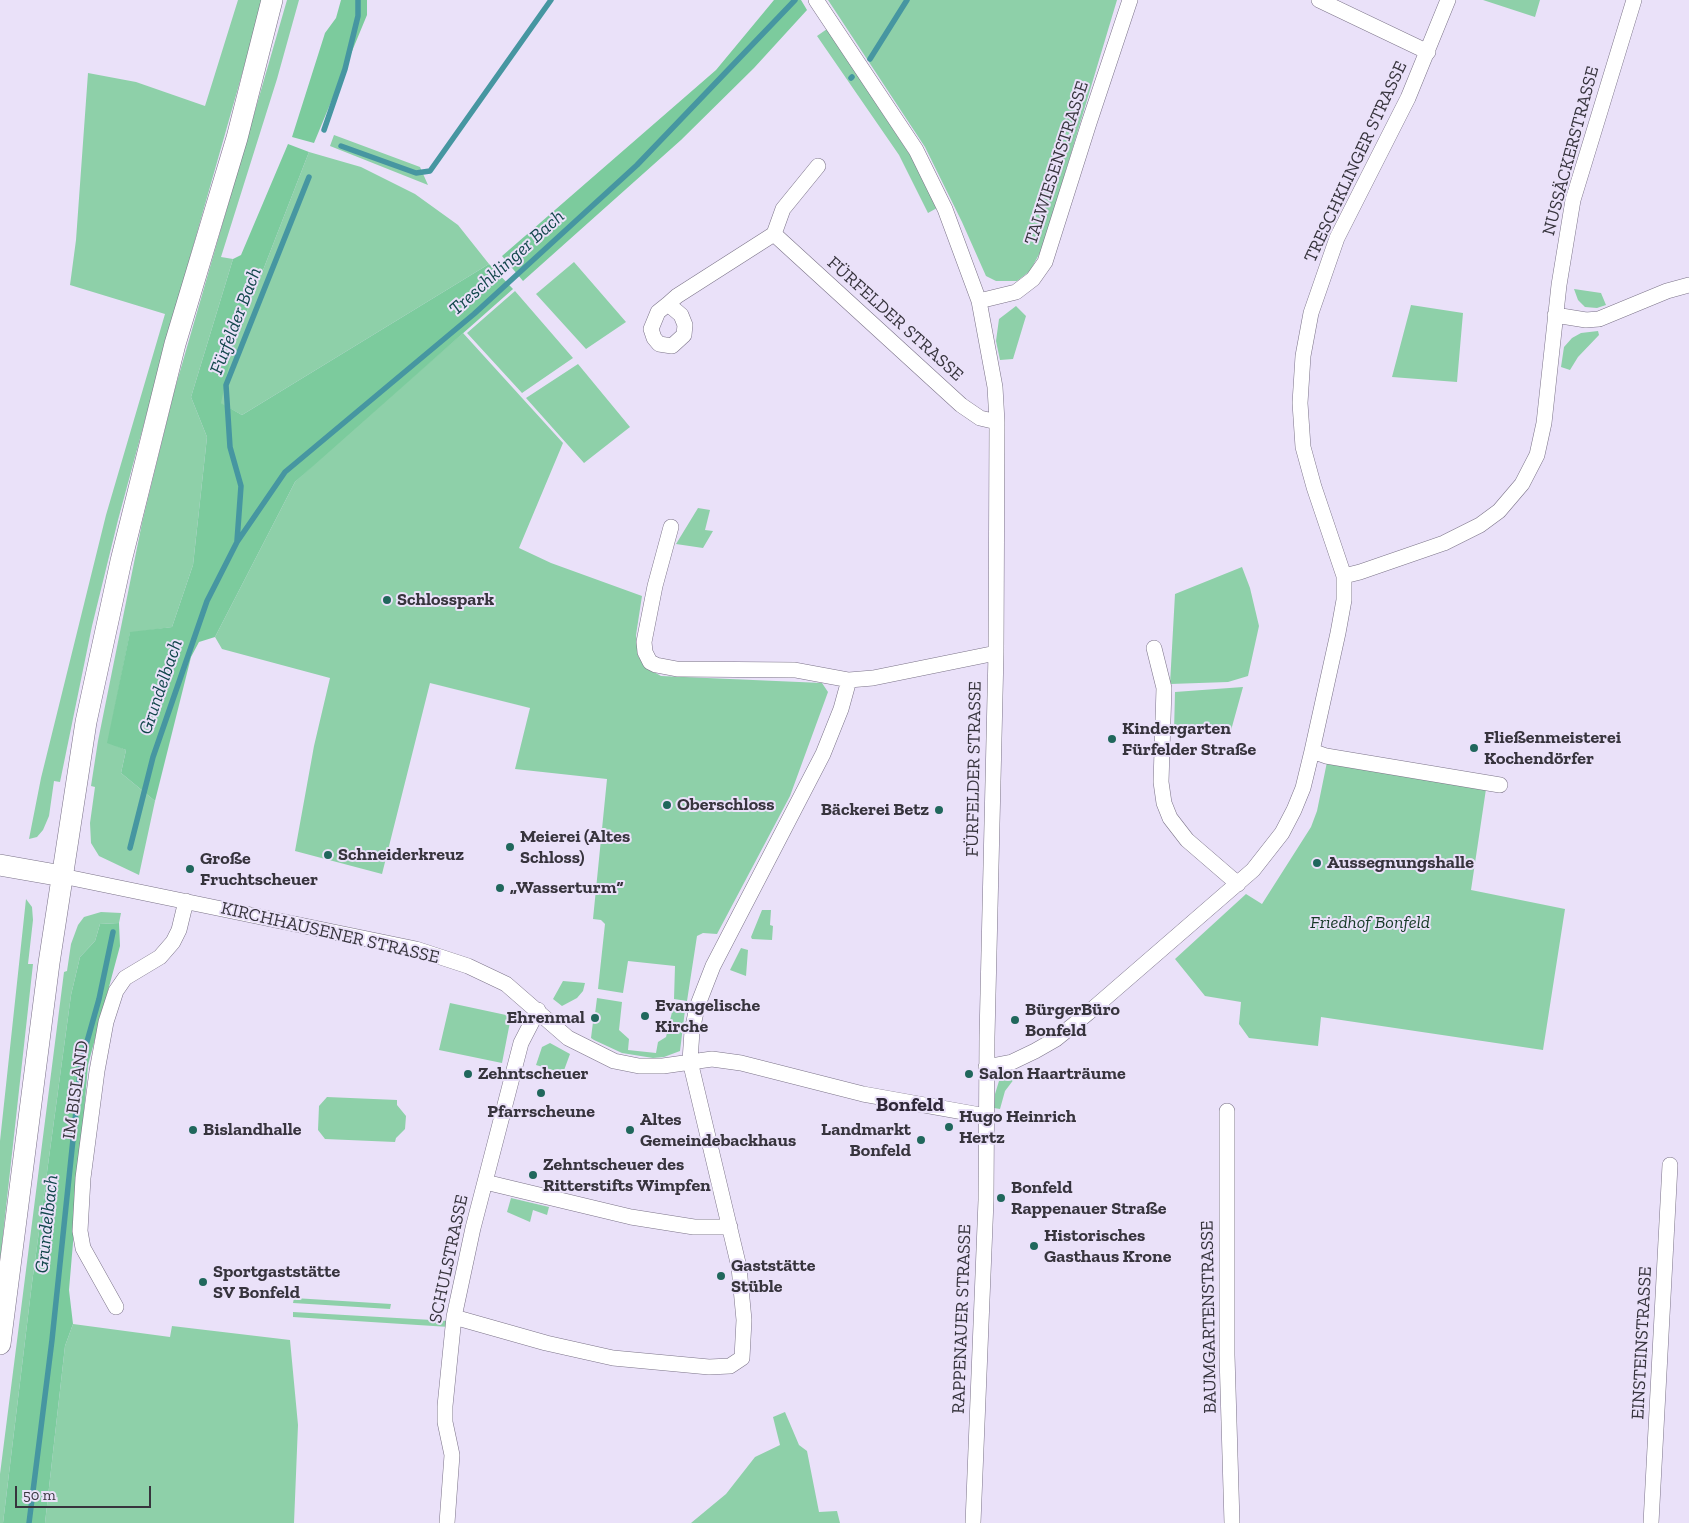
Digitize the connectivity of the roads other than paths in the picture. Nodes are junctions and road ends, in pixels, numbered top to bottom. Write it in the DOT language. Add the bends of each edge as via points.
graph roads {
  1 [pos="272,0"];
  2 [pos="816,0"];
  3 [pos="1130,0"];
  4 [pos="1319,0"];
  5 [pos="1448,0"];
  6 [pos="1634,0"];
  7 [pos="1428,52"];
  8 [pos="818,166"];
  9 [pos="774,234"];
  10 [pos="1689,285"];
  11 [pos="979,301"];
  12 [pos="668,304"];
  13 [pos="1555,314"];
  14 [pos="997,422"];
  15 [pos="671,527"];
  16 [pos="1344,576"];
  17 [pos="1154,648"];
  18 [pos="996,653"];
  19 [pos="849,680"];
  20 [pos="1312,751"];
  21 [pos="1500,785"];
  22 [pos="0,865"];
  23 [pos="62,876"];
  24 [pos="1238,884"];
  25 [pos="186,901"];
  26 [pos="538,1010"];
  27 [pos="690,1061"];
  28 [pos="986,1067"];
  29 [pos="1226,1111"];
  30 [pos="986,1116"];
  31 [pos="1670,1165"];
  32 [pos="485,1182"];
  33 [pos="730,1227"];
  34 [pos="116,1307"];
  35 [pos="454,1317"];
  36 [pos="0,1344"];
  37 [pos="447,1523"];
  38 [pos="973,1523"];
  39 [pos="1232,1523"];
  40 [pos="1651,1523"];
  1 -- 23 [label="main road" via="237,138 174,344 121,561 86,722"];
  2 -- 11 [label="street, FÜRFELDER STRASSE" via="916,150 946,209"];
  3 -- 11 [label="street, TALWIESENSTRASSE" via="1045,262 1033,279 1016,292"];
  4 -- 7 [label="street"];
  5 -- 7 [label="street, TRESCHKLINGER STRASSE"];
  6 -- 13 [label="street, NUSSÄCKERSTRASSE" via="1573,200"];
  7 -- 16 [label="street, TRESCHKLINGER STRASSE" via="1337,238 1312,313 1303,356 1300,403 1303,447"];
  8 -- 9 [label="street" via="783,210"];
  9 -- 12 [label="street"];
  9 -- 14 [label="street, FÜRFELDER STRASSE" via="961,404 980,418"];
  10 -- 13 [label="street" via="1599,319"];
  11 -- 14 [label="street, FÜRFELDER STRASSE" via="995,387"];
  13 -- 16 [label="street, NUSSÄCKERSTRASSE" via="1544,423 1536,455 1522,484 1499,511 1480,525 1444,543"];
  14 -- 18 [label="street, FÜRFELDER STRASSE"];
  15 -- 19 [label="street" via="647,621 644,642 650,662 677,669 795,670"];
  16 -- 20 [label="street, TRESCHKLINGER STRASSE" via="1344,600 1338,633"];
  17 -- 24 [label="street" via="1164,688 1161,782 1164,804 1170,818 1188,840"];
  18 -- 19 [label="street"];
  18 -- 28 [label="street, FÜRFELDER STRASSE"];
  19 -- 27 [label="street" via="823,754 701,994 692,1031"];
  20 -- 21 [label="street"];
  20 -- 24 [label="street, TRESCHKLINGER STRASSE" via="1303,788 1282,833"];
  22 -- 23 [label="main road, KIRCHHAUSENER STRASSE"];
  23 -- 25 [label="street, KIRCHHAUSENER STRASSE"];
  23 -- 36 [label="main road"];
  24 -- 28 [label="street, TRESCHKLINGER STRASSE" via="1056,1039 1012,1062"];
  25 -- 26 [label="street, KIRCHHAUSENER STRASSE" via="416,949 468,966 506,984"];
  25 -- 34 [label="street, IM BISLAND" via="173,942 160,957 125,978 116,990 97,1071 83,1178 80,1231 82,1248"];
  26 -- 27 [label="street, KIRCHHAUSENER STRASSE" via="568,1038 614,1061 650,1066"];
  26 -- 32 [label="street, SCHULSTRASSE" via="521,1043"];
  27 -- 30 [label="street, KIRCHHAUSENER STRASSE" via="741,1064 863,1094"];
  27 -- 33 [label="street"];
  28 -- 30 [label="street, FÜRFELDER STRASSE"];
  29 -- 39 [label="street, BAUMGARTENSTRASSE" via="1227,1355"];
  30 -- 38 [label="street, RAPPENAUER STRASSE"];
  31 -- 40 [label="street, EINSTEINSTRASSE"];
  32 -- 33 [label="street" via="631,1218 694,1227"];
  32 -- 35 [label="street, SCHULSTRASSE"];
  33 -- 35 [label="street" via="740,1267 744,1346 742,1358 730,1366 613,1358"];
  35 -- 37 [label="street, SCHULSTRASSE" via="445,1406 452,1455"];
}
